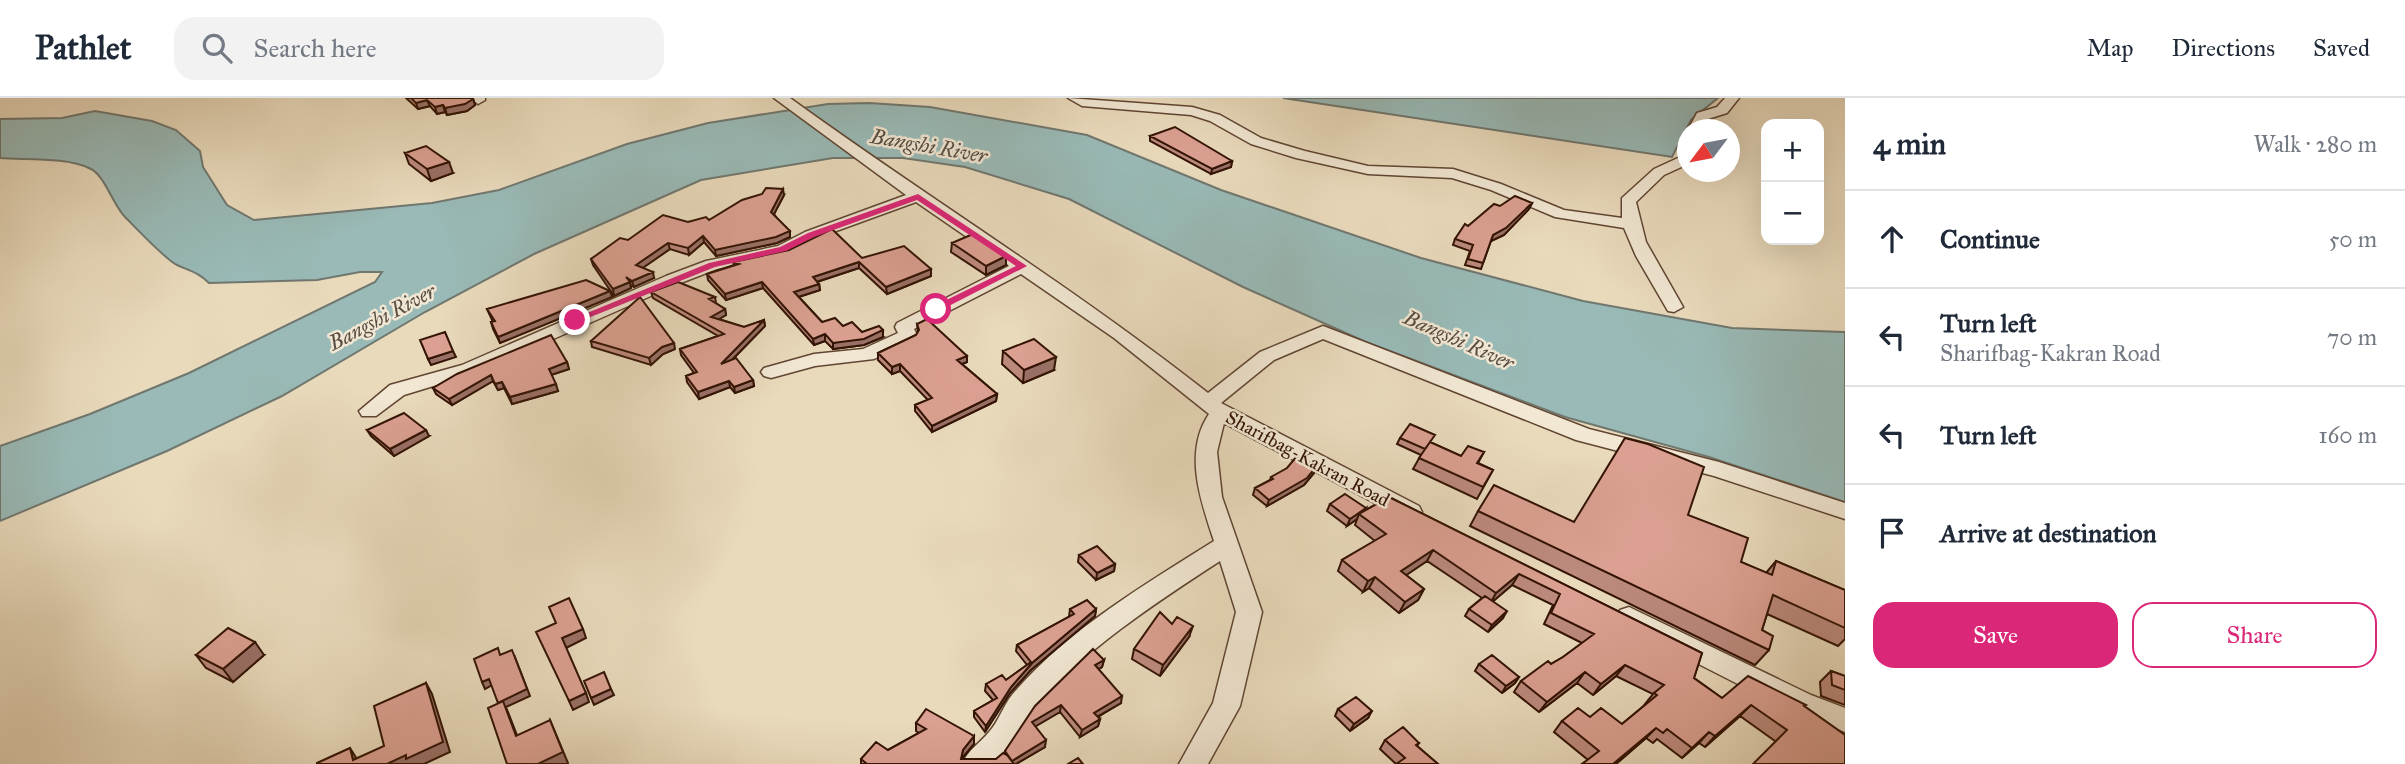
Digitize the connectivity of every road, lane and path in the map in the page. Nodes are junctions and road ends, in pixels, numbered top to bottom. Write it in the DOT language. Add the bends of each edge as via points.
graph roads {
  1 [pos="1075,98"];
  2 [pos="1732,98"];
  3 [pos="785,101"];
  4 [pos="1701,119"];
  5 [pos="1677,164"];
  6 [pos="918,196"];
  7 [pos="1632,224"];
  8 [pos="1023,266"];
  9 [pos="1674,307"];
  10 [pos="771,372"];
  11 [pos="1214,408"];
  12 [pos="369,411"];
  13 [pos="1845,511"];
  14 [pos="1430,521"];
  15 [pos="1227,544"];
  16 [pos="1605,606"];
  17 [pos="1845,720"];
  18 [pos="976,764"];
  19 [pos="1193,764"];
  1 -- 7 [label="street" via="1192,111 1256,141 1301,155 1368,170 1453,174 1561,214"];
  2 -- 4 [label="street" via="1722,110"];
  3 -- 6 [label="street, Sharifbag-Kakran Road"];
  5 -- 7 [label="street" via="1660,172 1628,201"];
  6 -- 8 [label="street, Sharifbag-Kakran Road"];
  6 -- 12 [label="street" via="811,235 783,250 682,276 492,360 410,385"];
  7 -- 9 [label="street"];
  8 -- 10 [label="street" via="904,327 908,335 867,355 814,360"];
  8 -- 11 [label="street, Sharifbag-Kakran Road" via="1121,334"];
  11 -- 13 [label="street" via="1267,356 1323,332 1583,435 1719,470"];
  11 -- 14 [label="street, Sharifbag-Kakran Road"];
  11 -- 15 [label="street" via="1206,452 1212,497"];
  15 -- 18 [label="street" via="1108,624 1052,673 1021,704 1000,740"];
  15 -- 19 [label="street" via="1249,612 1226,706"];
  16 -- 17 [label="street" via="1801,703"];
}
